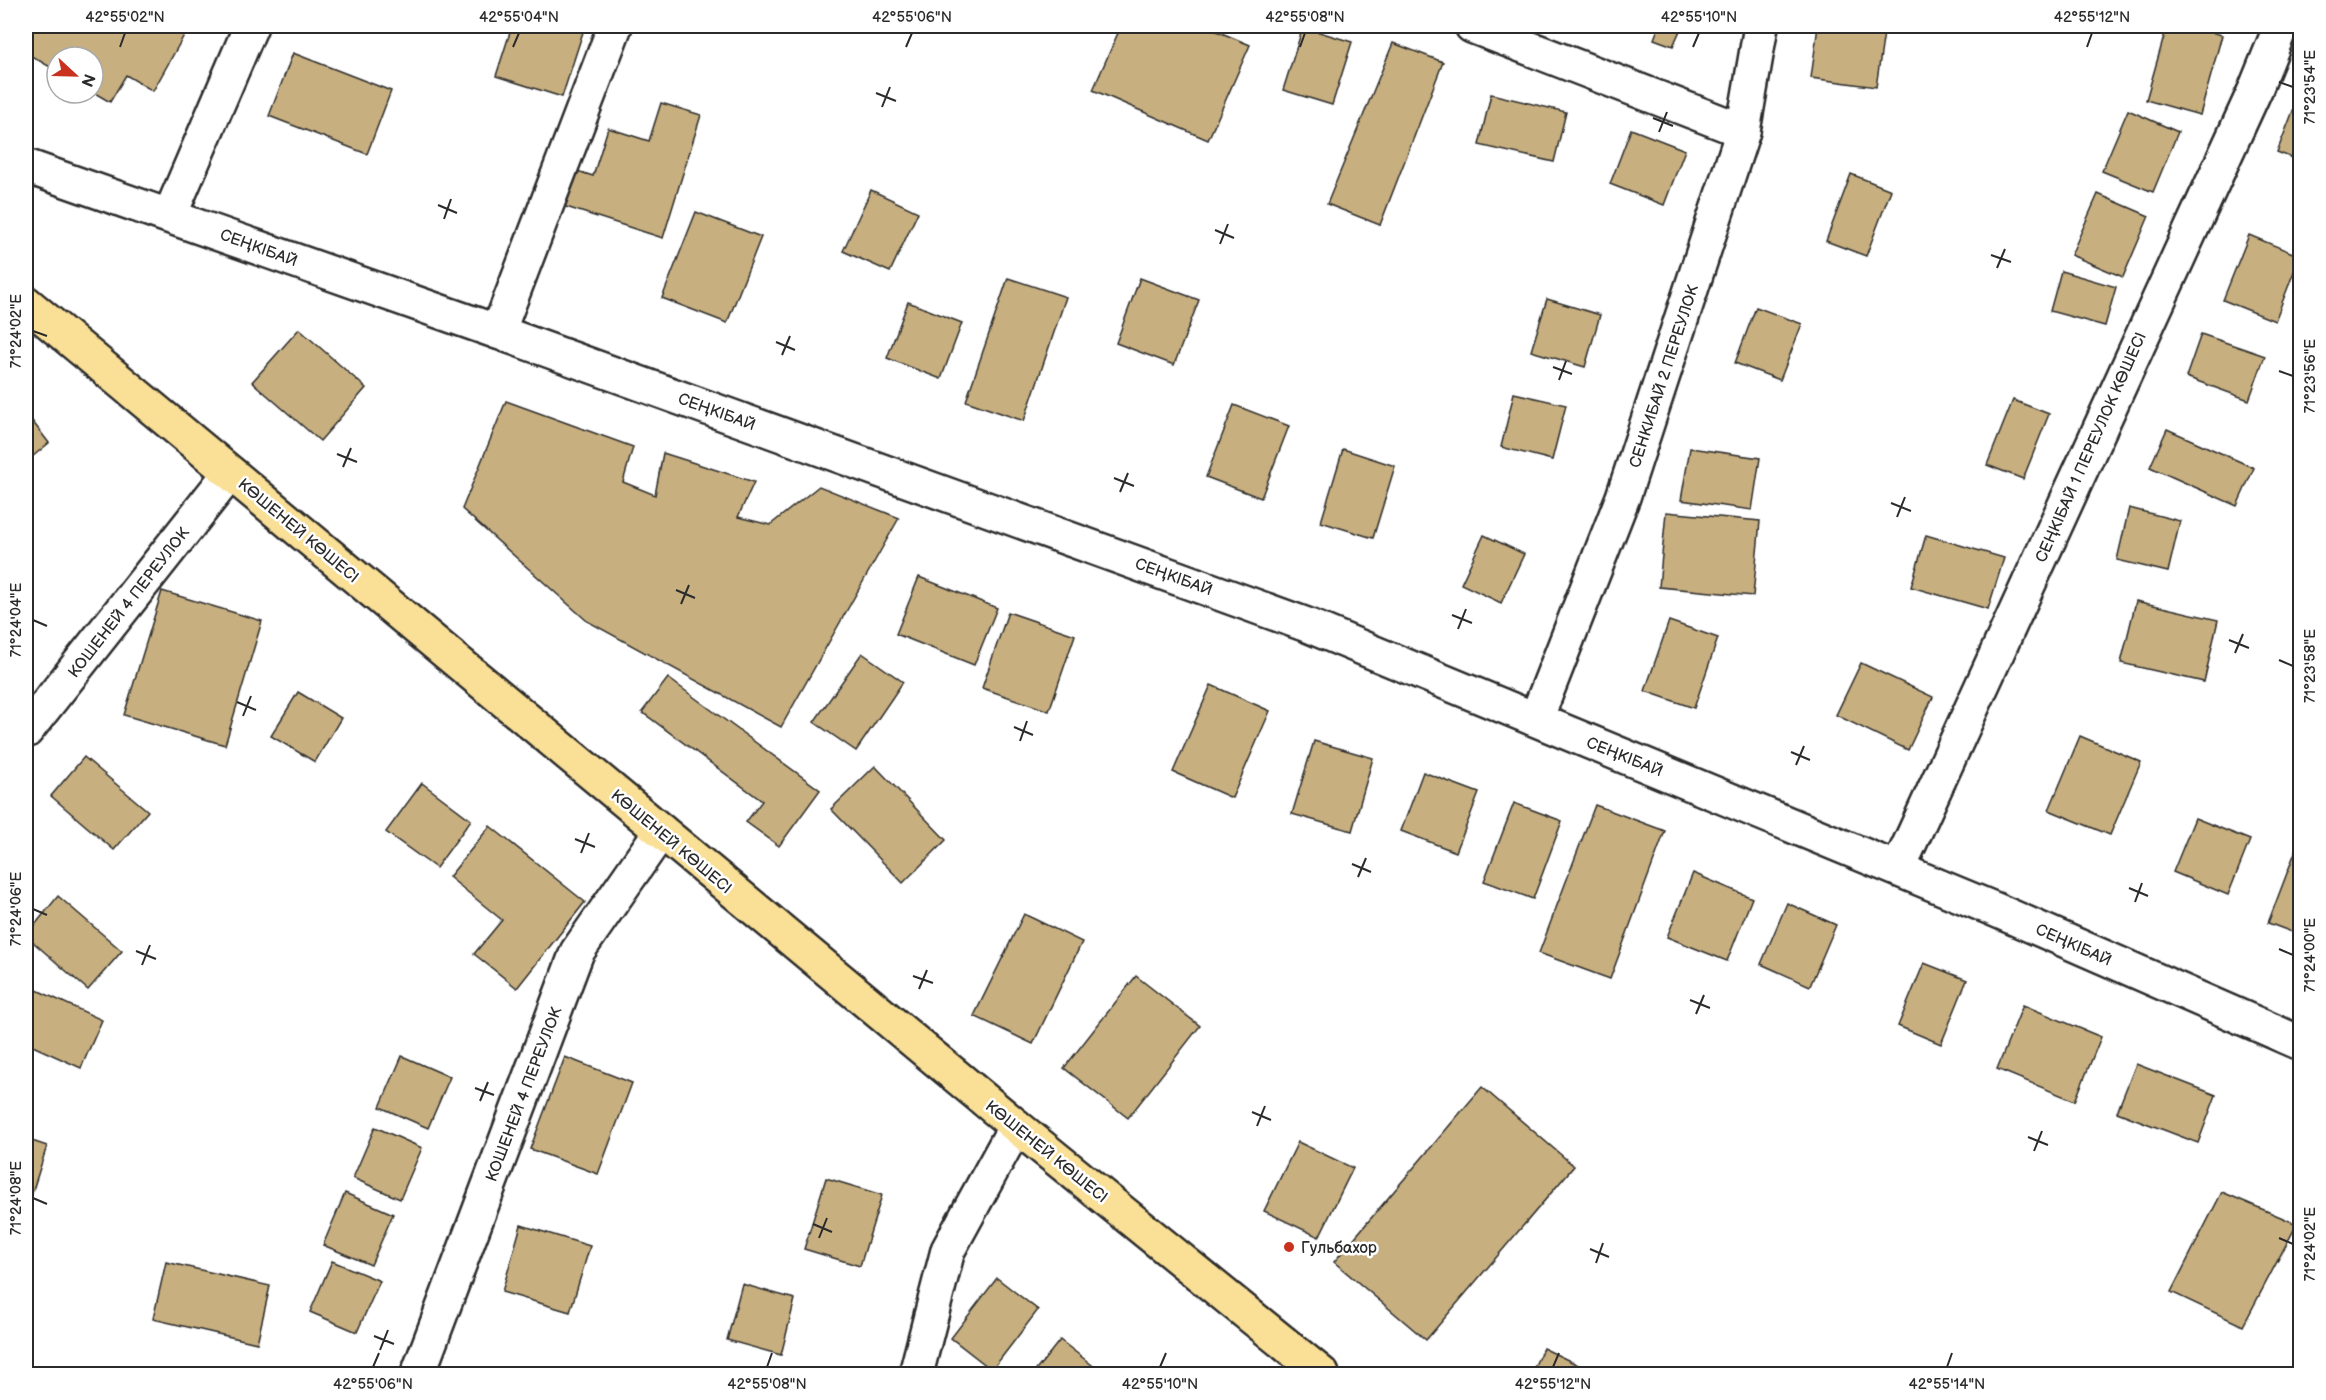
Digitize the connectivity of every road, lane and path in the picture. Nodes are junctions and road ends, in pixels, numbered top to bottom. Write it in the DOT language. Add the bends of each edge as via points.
graph roads {
  1 [pos="251,26"];
  2 [pos="615,26"];
  3 [pos="1472,26"];
  4 [pos="1761,26"];
  5 [pos="2281,26"];
  6 [pos="1743,131"];
  7 [pos="26,166"];
  8 [pos="170,215"];
  9 [pos="26,303"];
  10 [pos="498,332"];
  11 [pos="230,473"];
  12 [pos="1536,719"];
  13 [pos="26,729"];
  14 [pos="661,831"];
  15 [pos="1898,869"];
  16 [pos="2301,1043"];
  17 [pos="1016,1126"];
  18 [pos="418,1374"];
  19 [pos="916,1374"];
  20 [pos="1322,1374"];
  1 -- 8 [label="street"];
  2 -- 10 [label="street"];
  3 -- 6 [label="street"];
  4 -- 6 [label="street, СЕНКИБАЙ 2 ПЕРЕУЛОК"];
  5 -- 15 [label="street, СЕҢКІБАЙ 1 ПЕРЕУЛОК КӨШЕСІ"];
  6 -- 12 [label="street, СЕНКИБАЙ 2 ПЕРЕУЛОК" via="1623,497"];
  7 -- 8 [label="street, СЕҢКІБАЙ"];
  8 -- 10 [label="street, СЕҢКІБАЙ"];
  9 -- 11 [label="main road, КӨШЕНЕЙ КӨШЕСІ"];
  10 -- 12 [label="street, СЕҢКІБАЙ" via="1307,625"];
  11 -- 13 [label="street, КОШЕНЕЙ 4 ПЕРЕУЛОК"];
  11 -- 14 [label="main road, КӨШЕНЕЙ КӨШЕСІ"];
  12 -- 15 [label="street, СЕҢКІБАЙ"];
  14 -- 17 [label="main road, КӨШЕНЕЙ КӨШЕСІ"];
  14 -- 18 [label="street, КОШЕНЕЙ 4 ПЕРЕУЛОК" via="577,952"];
  15 -- 16 [label="street, СЕҢКІБАЙ"];
  17 -- 19 [label="street" via="948,1250"];
  17 -- 20 [label="main road, КӨШЕНЕЙ КӨШЕСІ"];
}
